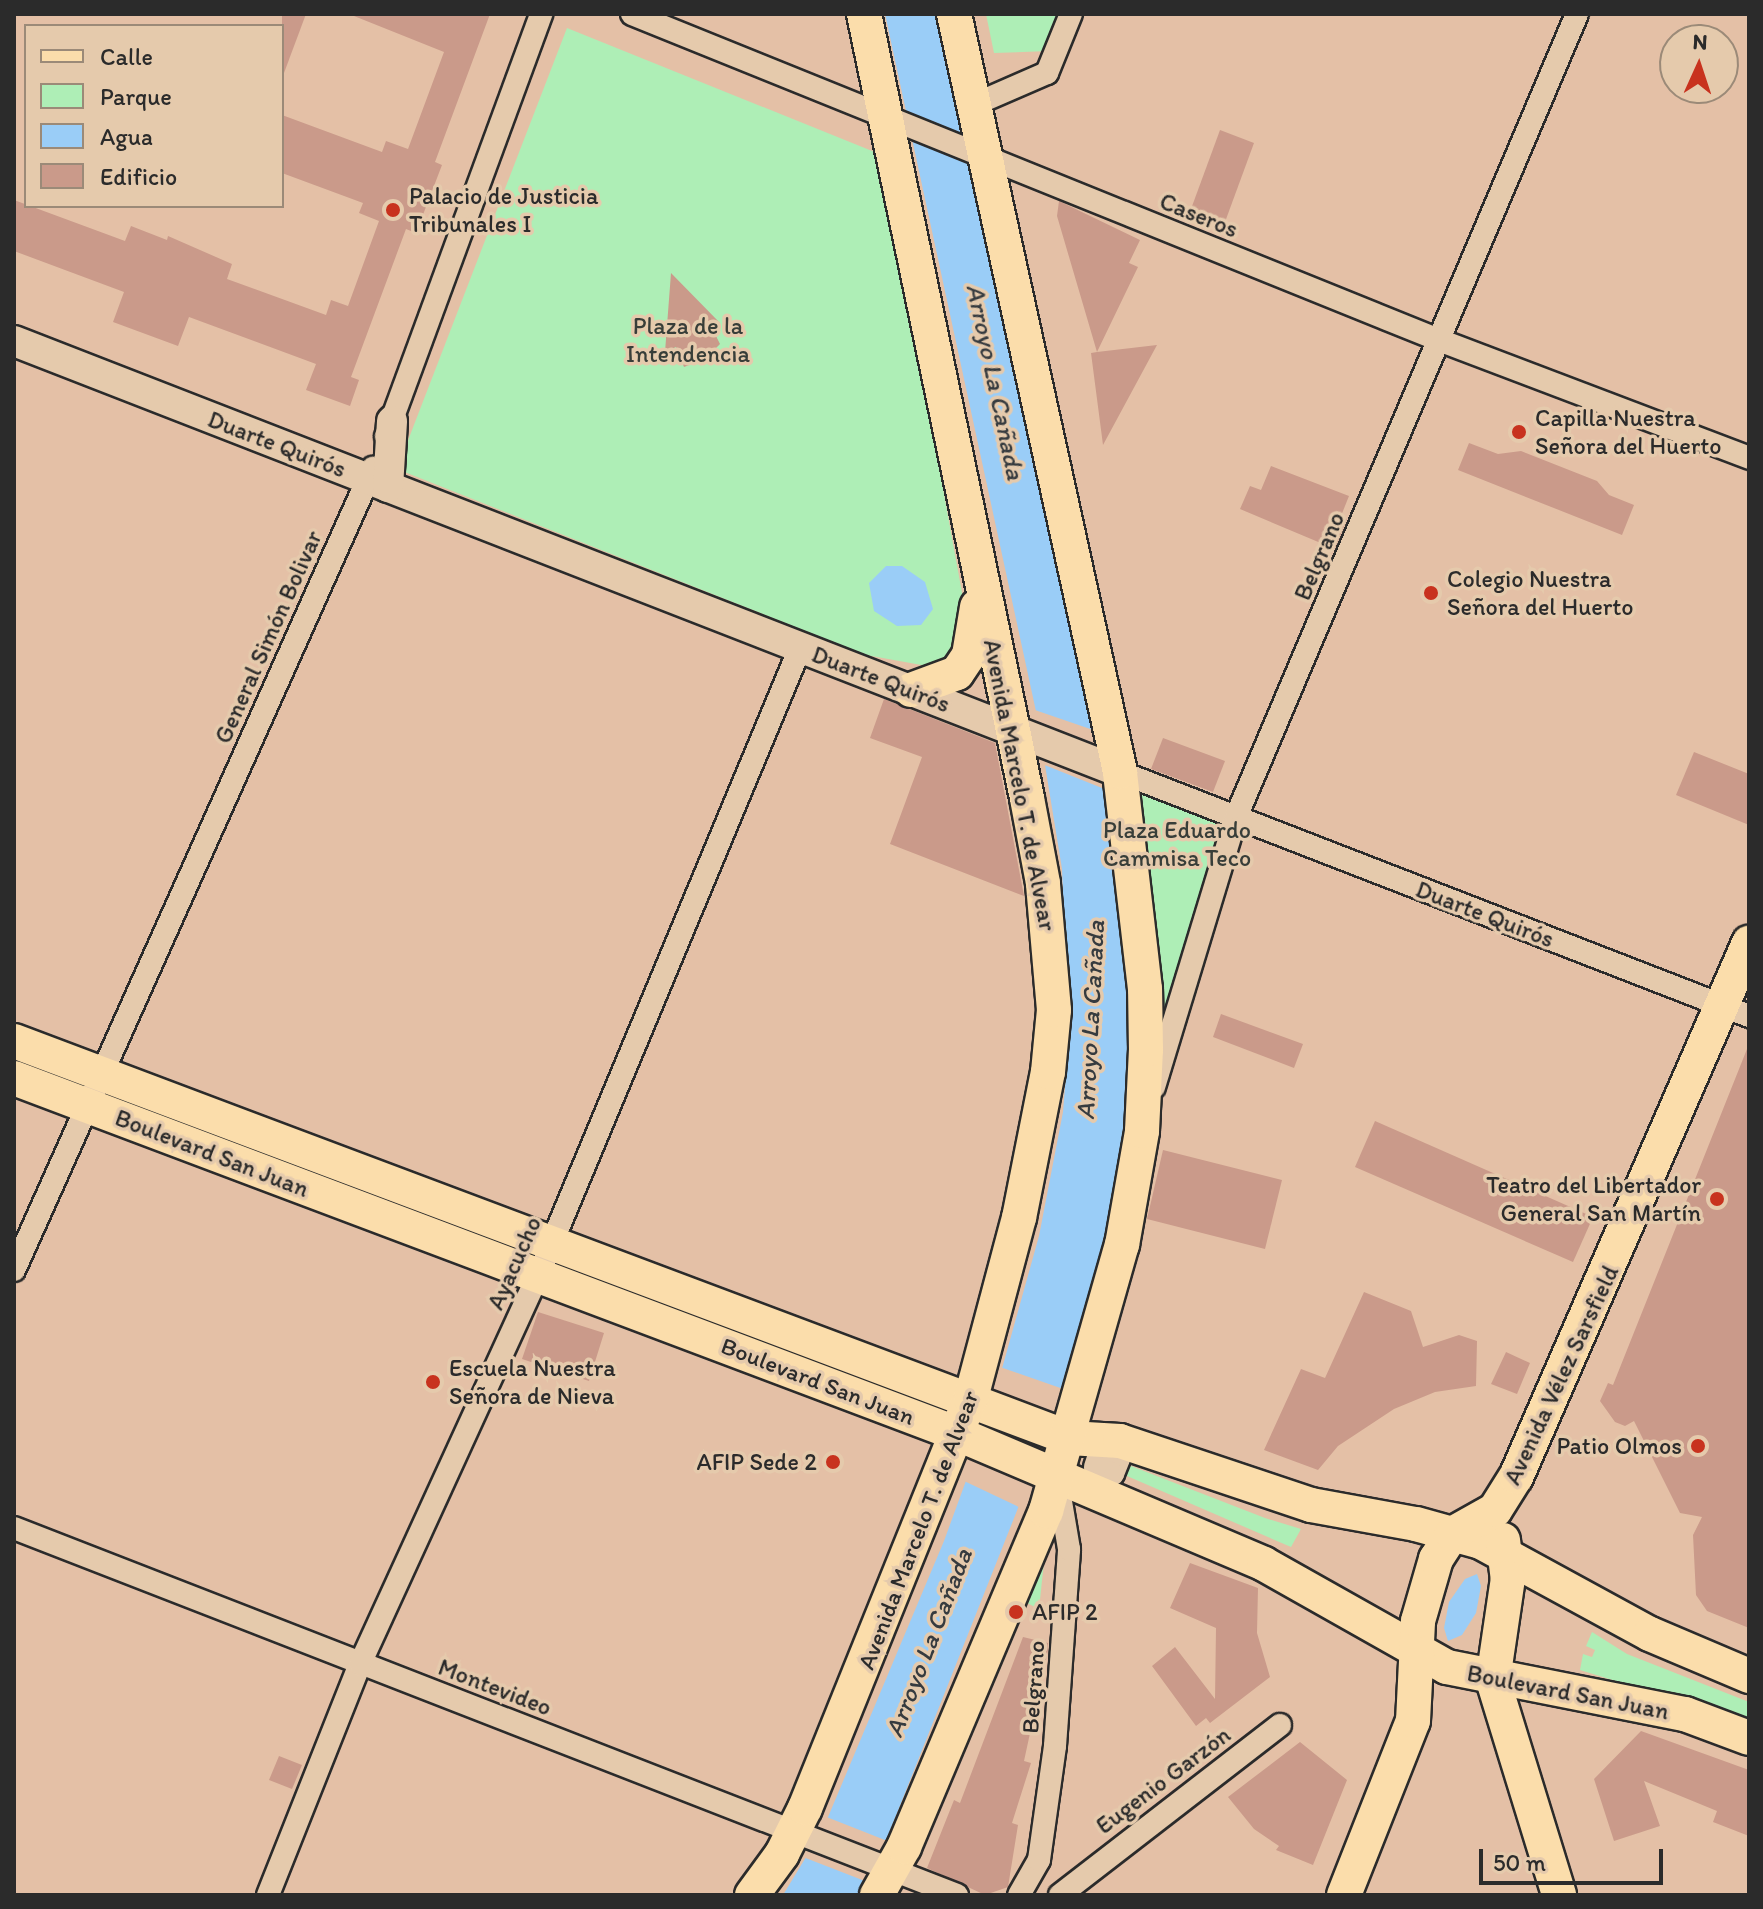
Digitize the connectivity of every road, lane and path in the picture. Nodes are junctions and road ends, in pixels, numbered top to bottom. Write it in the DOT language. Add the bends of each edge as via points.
graph roads {
  1 [pos="541,14"];
  2 [pos="632,14"];
  3 [pos="864,14"];
  4 [pos="954,14"];
  5 [pos="1071,14"];
  6 [pos="1577,14"];
  7 [pos="971,106"];
  8 [pos="886,117"];
  9 [pos="982,156"];
  10 [pos="1439,340"];
  11 [pos="14,341"];
  12 [pos="392,421"];
  13 [pos="1749,458"];
  14 [pos="378,483"];
  15 [pos="979,582"];
  16 [pos="800,648"];
  17 [pos="911,690"];
  18 [pos="1011,729"];
  19 [pos="1120,772"];
  20 [pos="1236,817"];
  21 [pos="1749,943"];
  22 [pos="1736,1011"];
  23 [pos="14,1041"];
  24 [pos="99,1073"];
  25 [pos="14,1078"];
  26 [pos="85,1105"];
  27 [pos="1142,1131"];
  28 [pos="545,1261"];
  29 [pos="14,1270"];
  30 [pos="971,1398"];
  31 [pos="958,1434"];
  32 [pos="1069,1438"];
  33 [pos="1056,1477"];
  34 [pos="1505,1497"];
  35 [pos="14,1528"];
  36 [pos="1452,1534"];
  37 [pos="1509,1555"];
  38 [pos="1420,1653"];
  39 [pos="360,1664"];
  40 [pos="1749,1676"];
  41 [pos="1493,1680"];
  42 [pos="1280,1725"];
  43 [pos="1749,1738"];
  44 [pos="795,1830"];
  45 [pos="1039,1860"];
  46 [pos="1077,1877"];
  47 [pos="886,1882"];
  48 [pos="268,1895"];
  49 [pos="752,1895"];
  50 [pos="957,1895"];
  51 [pos="1019,1895"];
  52 [pos="1060,1895"];
  53 [pos="1344,1895"];
  54 [pos="1559,1895"];
  1 -- 12 [label="street"];
  2 -- 8 [label="street, Caseros"];
  3 -- 8 [label="main road, Avenida Marcelo T. de Alvear"];
  4 -- 7 [label="main road"];
  5 -- 7 [label="street" via="1047,73"];
  6 -- 10 [label="street, Belgrano"];
  7 -- 9 [label="main road"];
  8 -- 9 [label="street, Caseros"];
  8 -- 15 [label="main road, Avenida Marcelo T. de Alvear"];
  9 -- 10 [label="street, Caseros"];
  9 -- 19 [label="main road"];
  10 -- 13 [label="street, Caseros"];
  10 -- 20 [label="street, Belgrano"];
  11 -- 14 [label="main road, Duarte Quirós"];
  12 -- 14 [label="main road"];
  14 -- 16 [label="main road, Duarte Quirós"];
  14 -- 24 [label="street, General Simón Bolivar"];
  15 -- 17 [label="main road" via="969,655 943,682"];
  15 -- 18 [label="main road, Avenida Marcelo T. de Alvear"];
  16 -- 17 [label="main road, Duarte Quirós"];
  16 -- 28 [label="street, Ayacucho"];
  17 -- 18 [label="main road, Duarte Quirós"];
  18 -- 19 [label="main road, Duarte Quirós"];
  18 -- 30 [label="main road, Avenida Marcelo T. de Alvear" via="1043,883 1054,1010 1048,1072 1013,1245"];
  19 -- 20 [label="street, Duarte Quirós"];
  19 -- 27 [label="main road" via="1145,989"];
  20 -- 22 [label="street, Duarte Quirós"];
  20 -- 27 [label="street, Belgrano"];
  21 -- 22 [label="main road, Avenida Vélez Sarsfield"];
  22 -- 34 [label="main road, Avenida Vélez Sarsfield"];
  23 -- 24 [label="main road, Boulevard San Juan"];
  24 -- 26 [label="street, General Simón Bolivar"];
  24 -- 28 [label="main road, Boulevard San Juan"];
  25 -- 26 [label="main road, Boulevard San Juan"];
  26 -- 28 [label="main road, Boulevard San Juan"];
  26 -- 29 [label="street, General Simón Bolivar"];
  27 -- 32 [label="main road" via="1122,1245"];
  28 -- 30 [label="main road, Boulevard San Juan"];
  28 -- 31 [label="main road, Boulevard San Juan"];
  28 -- 39 [label="street, Ayacucho"];
  30 -- 31 [label="main road, Avenida Marcelo T. de Alvear"];
  30 -- 32 [label="main road, Boulevard San Juan"];
  31 -- 33 [label="main road, Boulevard San Juan"];
  31 -- 44 [label="main road, Avenida Marcelo T. de Alvear"];
  32 -- 33 [label="main road"];
  32 -- 36 [label="main road, Boulevard San Juan" via="1120,1441 1311,1505"];
  33 -- 38 [label="main road, Boulevard San Juan" via="1264,1564"];
  33 -- 45 [label="street, Belgrano" via="1069,1549 1053,1772"];
  33 -- 47 [label="main road"];
  34 -- 36 [label="main road, Avenida Vélez Sarsfield" via="1482,1520"];
  34 -- 37 [label="main road, Avenida Vélez Sarsfield" via="1501,1525"];
  35 -- 39 [label="street, Montevideo"];
  36 -- 37 [label="main road, Boulevard San Juan"];
  36 -- 38 [label="main road" via="1425,1587 1418,1621"];
  37 -- 40 [label="main road, Boulevard San Juan" via="1650,1634"];
  37 -- 41 [label="main road, Avenida Vélez Sarsfield"];
  38 -- 41 [label="main road, Boulevard San Juan"];
  38 -- 53 [label="main road" via="1413,1721"];
  39 -- 44 [label="street, Montevideo"];
  39 -- 48 [label="street, Ayacucho"];
  41 -- 43 [label="main road, Boulevard San Juan" via="1685,1714"];
  41 -- 54 [label="main road"];
  42 -- 46 [label="street, Eugenio Garzón"];
  44 -- 47 [label="street, Montevideo"];
  44 -- 49 [label="main road, Avenida Marcelo T. de Alvear"];
  45 -- 46 [label="street" via="1058,1878"];
  45 -- 51 [label="street, Belgrano"];
  46 -- 52 [label="street, Eugenio Garzón"];
  47 -- 50 [label="street, Montevideo"];
}
